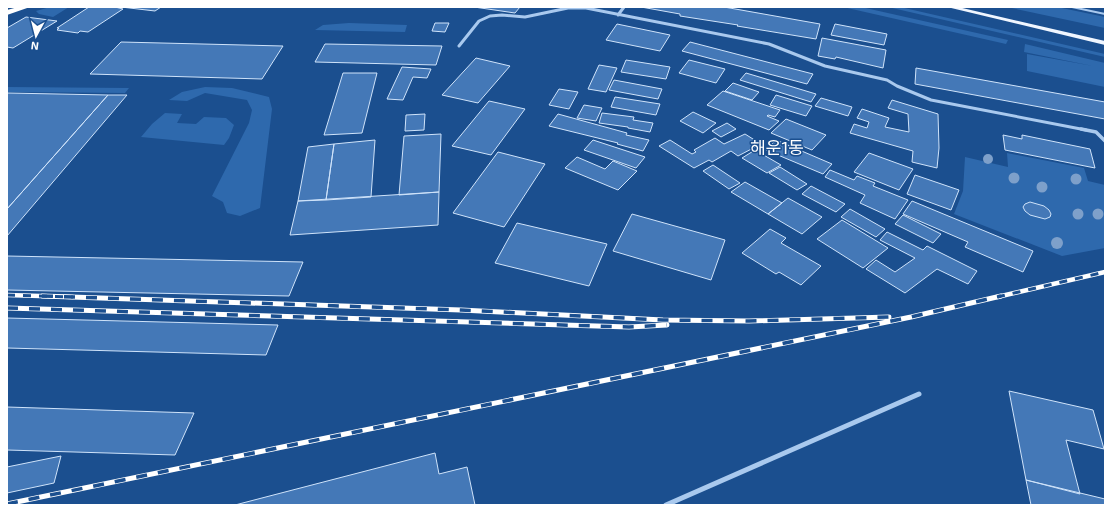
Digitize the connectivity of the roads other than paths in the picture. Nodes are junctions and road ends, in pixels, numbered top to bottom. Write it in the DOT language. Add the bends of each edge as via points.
graph roads {
  1 [pos="26,7"];
  2 [pos="624,7"];
  3 [pos="950,7"];
  4 [pos="1072,7"];
  5 [pos="7,13"];
  6 [pos="1105,14"];
  7 [pos="618,15"];
  8 [pos="1105,43"];
  9 [pos="459,46"];
  10 [pos="1105,141"];
  11 [pos="919,394"];
  12 [pos="666,505"];
  1 -- 5 [label="highway"];
  2 -- 7 [label="street"];
  3 -- 8 [label="main road"];
  4 -- 6 [label="lane"];
  7 -- 9 [label="street" via="586,8 568,8 525,17 490,16 479,21"];
  7 -- 10 [label="street" via="769,44 825,66 887,80 931,100 1080,128 1096,132"];
  11 -- 12 [label="street"];
}
